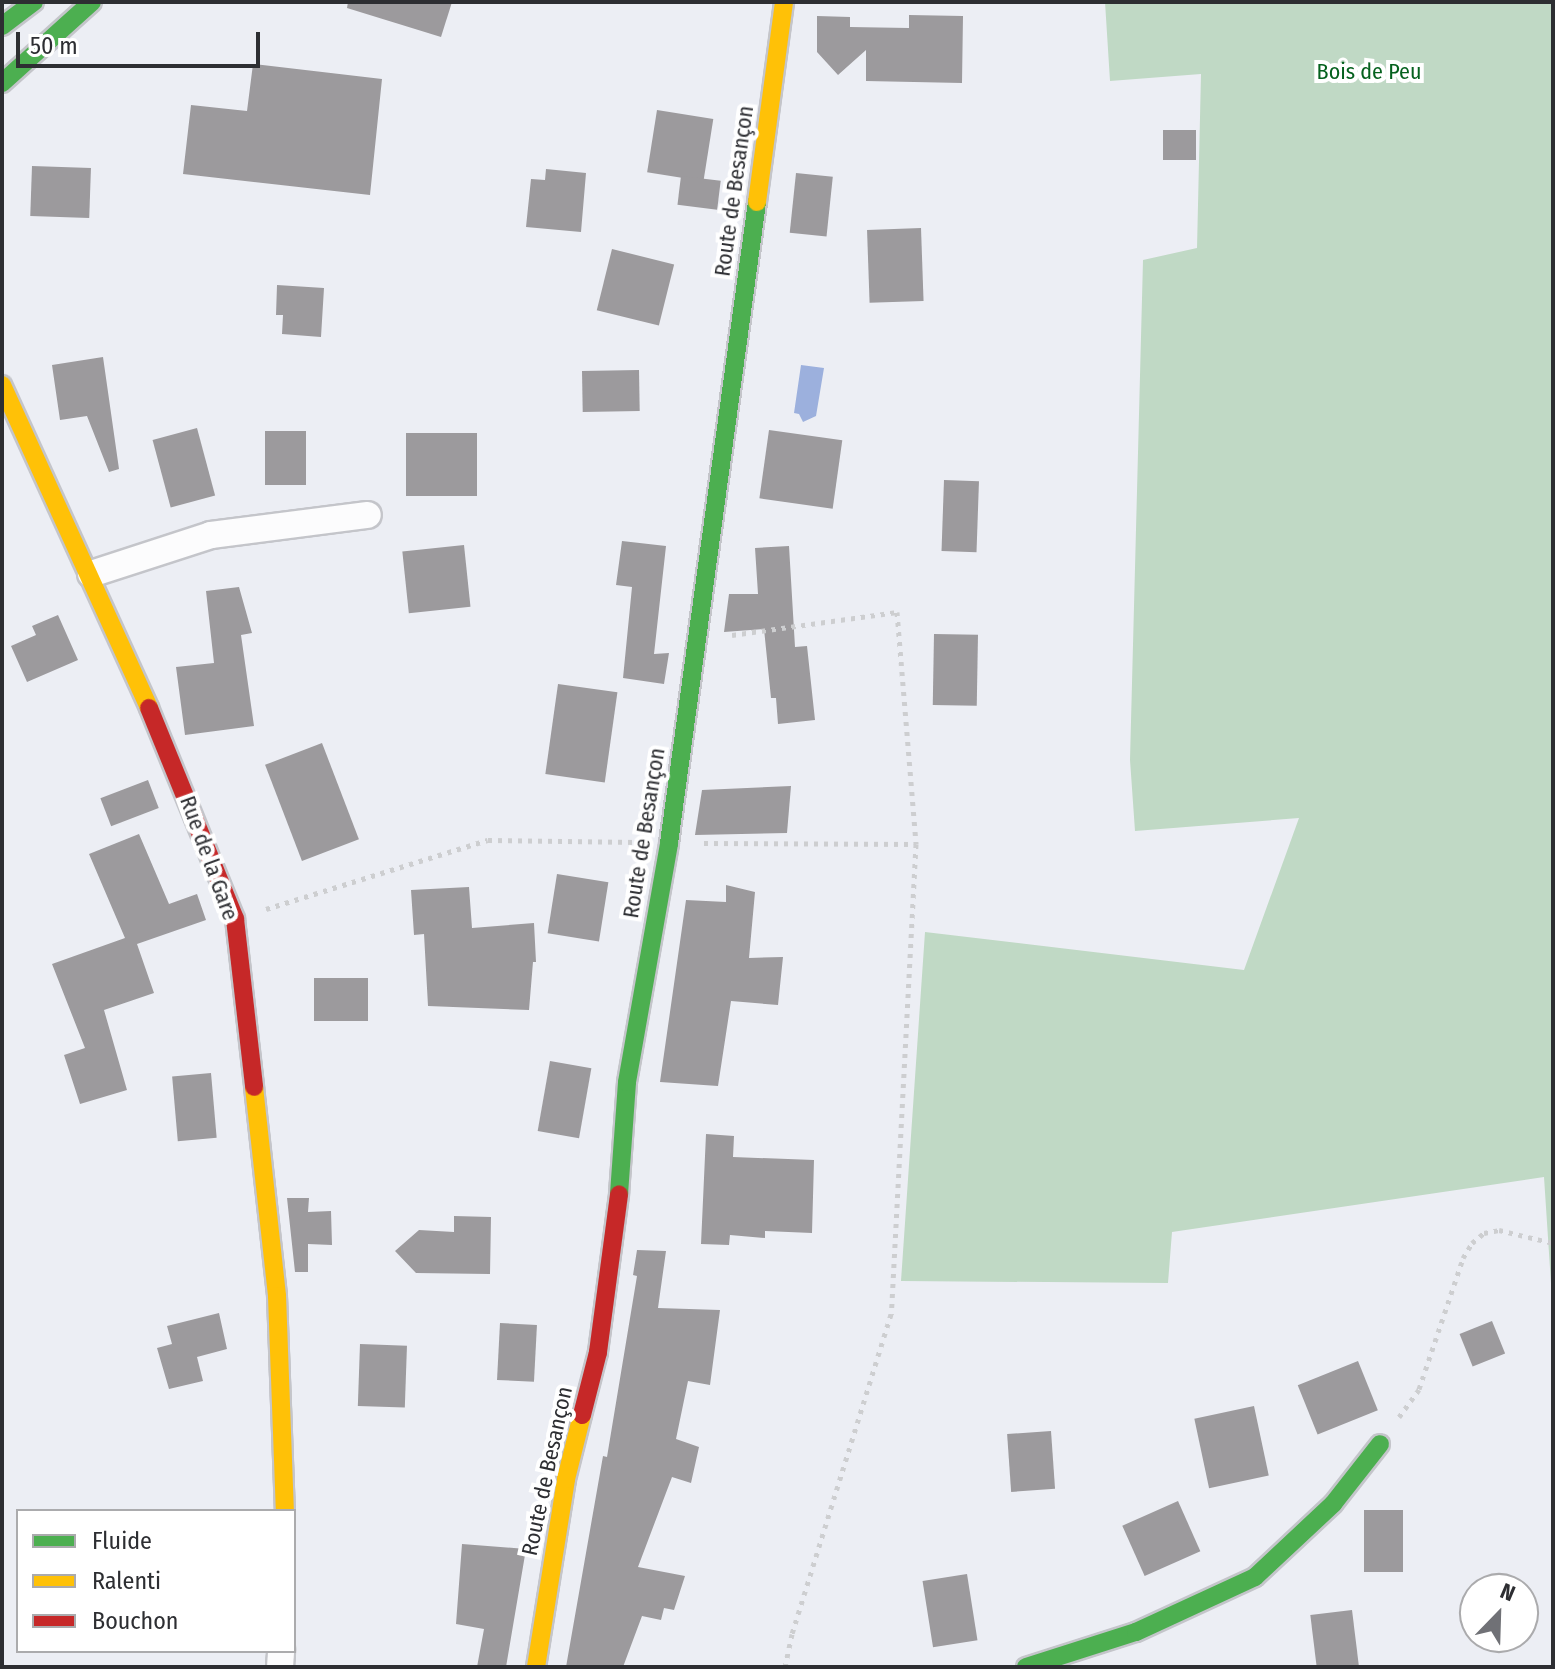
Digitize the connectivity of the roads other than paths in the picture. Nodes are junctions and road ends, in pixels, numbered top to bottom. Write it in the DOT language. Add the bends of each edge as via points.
graph roads {
  1 [pos="34,2"];
  2 [pos="92,2"];
  3 [pos="784,2"];
  4 [pos="4,17"];
  5 [pos="2,83"];
  6 [pos="4,399"];
  7 [pos="368,515"];
  8 [pos="91,574"];
  9 [pos="1380,1444"];
  10 [pos="285,1509"];
  11 [pos="536,1667"];
  12 [pos="1026,1667"];
  1 -- 4 [label="street"];
  2 -- 5 [label="street"];
  3 -- 11 [label="street, Route de Besançon" via="669,843 627,1082 624,1157 598,1352 566,1479"];
  6 -- 8 [label="street, Rue de la Gare"];
  7 -- 8 [label="street" via="211,535"];
  8 -- 10 [label="street, Rue de la Gare" via="172,757 235,919 277,1296"];
  9 -- 12 [label="street" via="1333,1504 1255,1577 1136,1632"];
}
